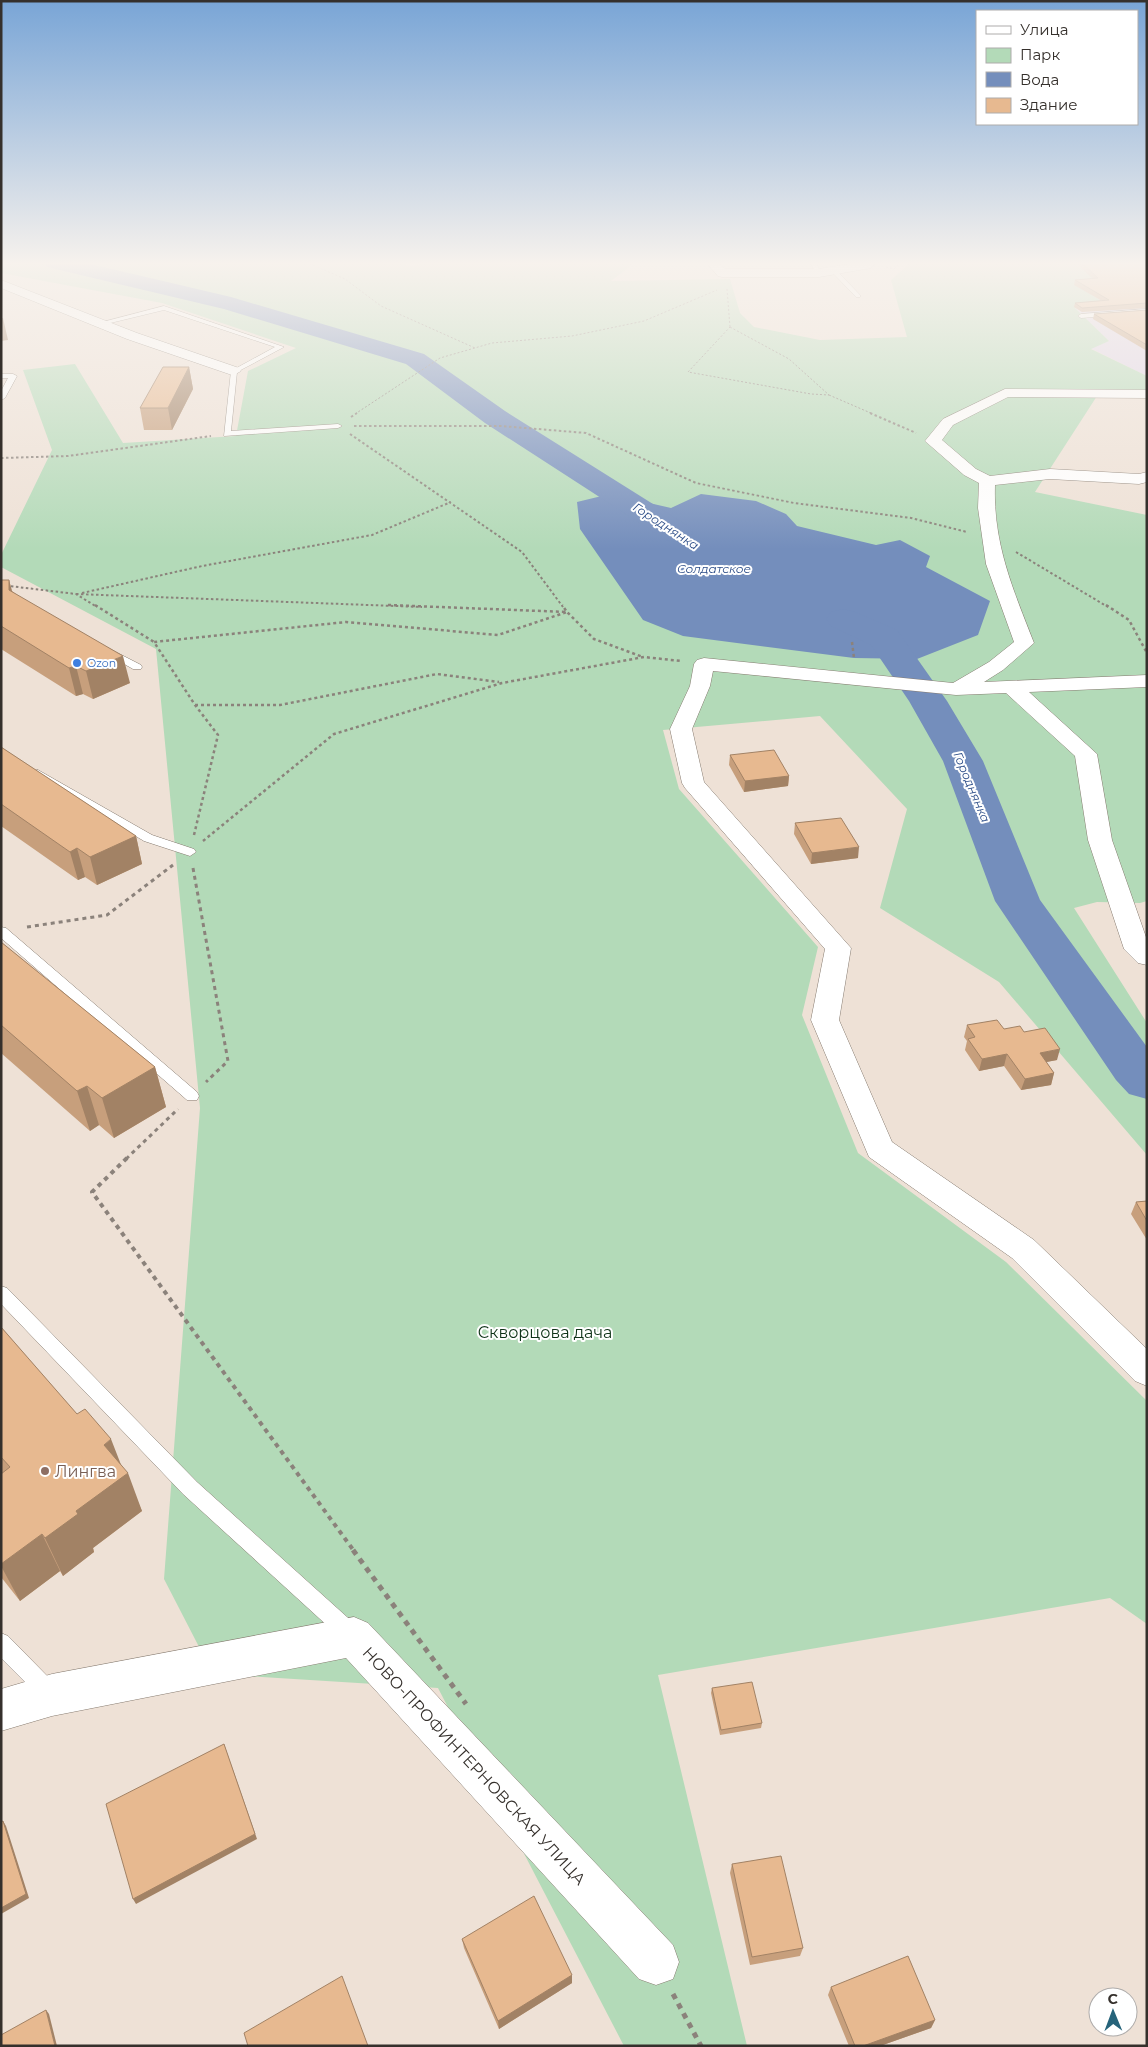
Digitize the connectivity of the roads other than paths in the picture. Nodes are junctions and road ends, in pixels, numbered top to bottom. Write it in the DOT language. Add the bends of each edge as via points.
graph roads {
  1 [pos="192,358"];
  2 [pos="259,358"];
  3 [pos="234,370"];
  4 [pos="1,376"];
  5 [pos="1147,394"];
  6 [pos="1,398"];
  7 [pos="338,426"];
  8 [pos="1147,477"];
  9 [pos="987,482"];
  10 [pos="95,644"];
  11 [pos="137,668"];
  12 [pos="1147,681"];
  13 [pos="1011,687"];
  14 [pos="956,689"];
  15 [pos="26,765"];
  16 [pos="190,852"];
  17 [pos="2,931"];
  18 [pos="1147,957"];
  19 [pos="192,1096"];
  20 [pos="1,1293"];
  21 [pos="1147,1371"];
  22 [pos="354,1637"];
  23 [pos="1,1643"];
  24 [pos="52,1695"];
  25 [pos="1,1710"];
  26 [pos="656,1962"];
  1 -- 3 [label="street"];
  2 -- 3 [label="lane"];
  3 -- 7 [label="lane" via="227,434"];
  4 -- 6 [label="lane" via="13,376"];
  5 -- 9 [label="street" via="1005,393 948,422 933,440 970,472"];
  8 -- 9 [label="street" via="1050,474"];
  9 -- 14 [label="street" via="986,508 995,564 1024,643 996,666"];
  10 -- 11 [label="lane"];
  12 -- 13 [label="street"];
  13 -- 14 [label="street"];
  13 -- 18 [label="street" via="1086,754 1100,840 1137,949"];
  14 -- 21 [label="street" via="704,664 700,686 680,729 692,783 838,948 825,1020 880,1149 1023,1249"];
  15 -- 16 [label="lane" via="148,838"];
  17 -- 19 [label="lane"];
  20 -- 22 [label="lane" via="190,1488"];
  22 -- 24 [label="street, НОВО-ПРОФИНТЕРНОВСКАЯ УЛИЦА"];
  22 -- 26 [label="street, НОВО-ПРОФИНТЕРНОВСКАЯ УЛИЦА"];
  23 -- 24 [label="lane"];
  24 -- 25 [label="street, НОВО-ПРОФИНТЕРНОВСКАЯ УЛИЦА"];
}
